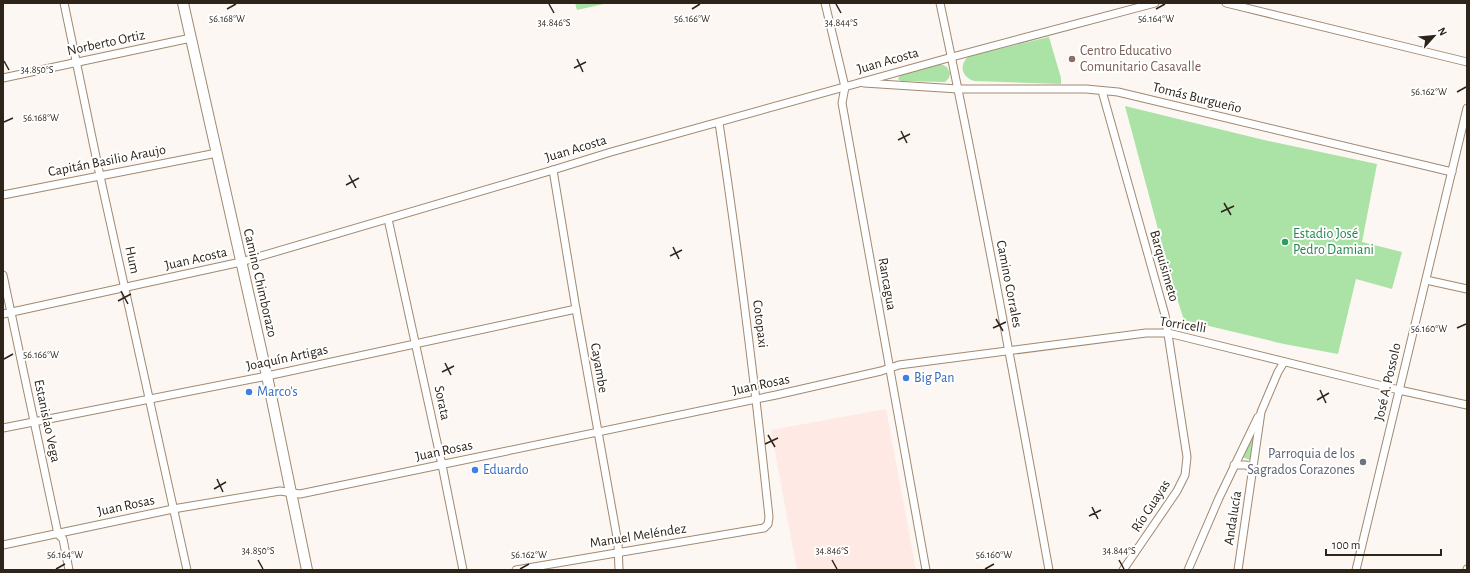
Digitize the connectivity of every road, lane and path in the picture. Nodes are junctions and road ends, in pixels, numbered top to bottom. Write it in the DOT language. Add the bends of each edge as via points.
graph roads {
  1 [pos="64,3"];
  2 [pos="183,3"];
  3 [pos="825,3"];
  4 [pos="940,3"];
  5 [pos="1155,3"];
  6 [pos="1226,3"];
  7 [pos="191,38"];
  8 [pos="952,57"];
  9 [pos="76,62"];
  10 [pos="1467,62"];
  11 [pos="3,78"];
  12 [pos="860,83"];
  13 [pos="845,87"];
  14 [pos="958,89"];
  15 [pos="1102,91"];
  16 [pos="1467,108"];
  17 [pos="719,123"];
  18 [pos="217,153"];
  19 [pos="553,170"];
  20 [pos="1452,172"];
  21 [pos="100,176"];
  22 [pos="3,195"];
  23 [pos="388,219"];
  24 [pos="241,262"];
  25 [pos="3,275"];
  26 [pos="1426,280"];
  27 [pos="125,288"];
  28 [pos="1467,289"];
  29 [pos="576,309"];
  30 [pos="11,313"];
  31 [pos="3,314"];
  32 [pos="1168,333"];
  33 [pos="415,345"];
  34 [pos="1008,352"];
  35 [pos="1284,362"];
  36 [pos="889,368"];
  37 [pos="267,376"];
  38 [pos="1399,390"];
  39 [pos="149,398"];
  40 [pos="756,399"];
  41 [pos="1467,405"];
  42 [pos="1261,412"];
  43 [pos="34,421"];
  44 [pos="3,428"];
  45 [pos="597,432"];
  46 [pos="442,465"];
  47 [pos="1234,465"];
  48 [pos="1254,470"];
  49 [pos="1185,475"];
  50 [pos="292,493"];
  51 [pos="173,509"];
  52 [pos="764,528"];
  53 [pos="58,534"];
  54 [pos="3,545"];
  55 [pos="618,553"];
  56 [pos="69,570"];
  57 [pos="187,570"];
  58 [pos="307,570"];
  59 [pos="463,570"];
  60 [pos="516,570"];
  61 [pos="619,570"];
  62 [pos="926,570"];
  63 [pos="1049,570"];
  64 [pos="1123,570"];
  65 [pos="1188,570"];
  66 [pos="1238,570"];
  67 [pos="1356,570"];
  1 -- 9 [label="street, Hum"];
  2 -- 7 [label="street, Camino Chimborazo"];
  3 -- 13 [label="street, Rancagua"];
  4 -- 8 [label="street, Camino Corrales"];
  5 -- 8 [label="street, Juan Acosta"];
  6 -- 10 [label="street"];
  7 -- 9 [label="street, Norberto Ortiz"];
  7 -- 18 [label="street, Camino Chimborazo"];
  8 -- 12 [label="street, Juan Acosta"];
  8 -- 14 [label="street, Camino Corrales"];
  9 -- 11 [label="street, Norberto Ortiz"];
  9 -- 21 [label="street, Hum"];
  12 -- 13 [label="street, Juan Acosta"];
  12 -- 14 [label="street, Tomás Burgueño"];
  13 -- 17 [label="street, Juan Acosta"];
  13 -- 36 [label="street, Rancagua" via="842,103"];
  14 -- 15 [label="street, Tomás Burgueño"];
  14 -- 34 [label="street, Camino Corrales"];
  15 -- 20 [label="street, Tomás Burgueño" via="1118,92"];
  15 -- 32 [label="street, Barquisimeto"];
  16 -- 20 [label="street, José A. Possolo"];
  17 -- 19 [label="street, Juan Acosta"];
  17 -- 40 [label="street, Cotopaxi"];
  18 -- 21 [label="street, Capitán Basilio Araujo"];
  18 -- 24 [label="street, Camino Chimborazo"];
  19 -- 23 [label="street, Juan Acosta"];
  19 -- 29 [label="street, Cayambe"];
  20 -- 26 [label="street, José A. Possolo"];
  21 -- 22 [label="street, Capitán Basilio Araujo"];
  21 -- 27 [label="street, Hum"];
  23 -- 24 [label="street, Juan Acosta"];
  23 -- 33 [label="street, Sorata"];
  24 -- 27 [label="street, Juan Acosta"];
  24 -- 37 [label="street, Camino Chimborazo"];
  25 -- 30 [label="street, Estanislao Vega"];
  26 -- 28 [label="street"];
  26 -- 38 [label="street, José A. Possolo"];
  27 -- 30 [label="street, Juan Acosta"];
  27 -- 39 [label="street, Hum"];
  29 -- 33 [label="street, Joaquín Artigas"];
  29 -- 45 [label="street, Cayambe"];
  30 -- 31 [label="street, Juan Acosta"];
  30 -- 43 [label="street, Estanislao Vega"];
  32 -- 34 [label="street, Torricelli" via="1146,333"];
  32 -- 35 [label="street, Torricelli"];
  32 -- 49 [label="street, Barquisimeto" via="1187,457"];
  33 -- 37 [label="street, Joaquín Artigas"];
  33 -- 46 [label="street, Sorata"];
  34 -- 36 [label="street, Torricelli"];
  34 -- 63 [label="street, Camino Corrales"];
  35 -- 38 [label="street, Torricelli"];
  35 -- 42 [label="street, Andalucía"];
  36 -- 40 [label="street, Juan Rosas"];
  36 -- 62 [label="street, Rancagua"];
  37 -- 39 [label="street, Joaquín Artigas"];
  37 -- 50 [label="street, Camino Chimborazo"];
  38 -- 41 [label="street, Torricelli"];
  38 -- 67 [label="street, José A. Possolo"];
  39 -- 43 [label="street, Joaquín Artigas"];
  39 -- 51 [label="street, Hum"];
  40 -- 45 [label="street, Juan Rosas"];
  40 -- 52 [label="street, Cotopaxi" via="769,517"];
  42 -- 47 [label="street"];
  42 -- 48 [label="street, Andalucía"];
  43 -- 44 [label="street, Joaquín Artigas"];
  43 -- 53 [label="street, Estanislao Vega"];
  45 -- 46 [label="street, Juan Rosas"];
  45 -- 55 [label="street, Cayambe"];
  46 -- 50 [label="street, Juan Rosas" via="300,494"];
  46 -- 59 [label="street, Sorata"];
  47 -- 48 [label="street" via="1246,465"];
  47 -- 65 [label="street"];
  48 -- 66 [label="street, Andalucía"];
  49 -- 64 [label="street, Río Guayas" via="1177,491"];
  50 -- 51 [label="street, Juan Rosas" via="280,491"];
  50 -- 58 [label="street, Camino Chimborazo"];
  51 -- 53 [label="street, Juan Rosas"];
  51 -- 57 [label="street, Hum"];
  52 -- 55 [label="street, Manuel Meléndez"];
  53 -- 54 [label="street, Juan Rosas"];
  53 -- 56 [label="street, Estanislao Vega" via="63,539"];
  55 -- 60 [label="street, Manuel Meléndez"];
  55 -- 61 [label="street, Cayambe"];
}
